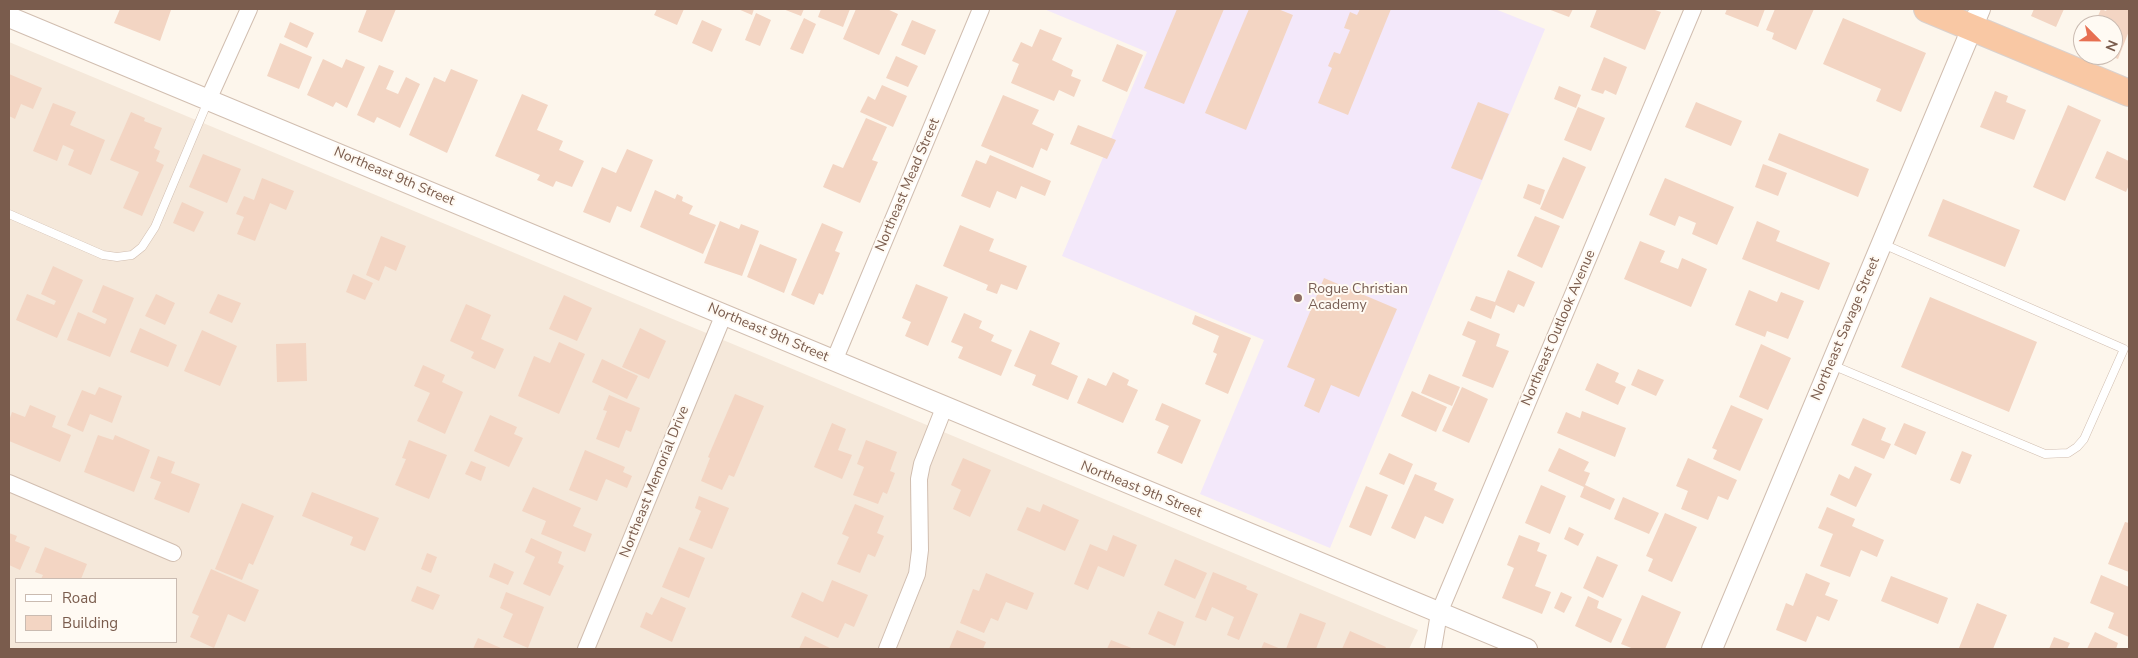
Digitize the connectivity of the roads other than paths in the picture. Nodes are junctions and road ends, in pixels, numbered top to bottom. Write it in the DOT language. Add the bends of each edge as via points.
graph roads {
  1 [pos="249,9"];
  2 [pos="981,9"];
  3 [pos="1693,9"];
  4 [pos="1927,9"];
  5 [pos="9,17"];
  6 [pos="1976,18"];
  7 [pos="2129,93"];
  8 [pos="208,100"];
  9 [pos="9,214"];
  10 [pos="1882,243"];
  11 [pos="724,314"];
  12 [pos="834,361"];
  13 [pos="1831,364"];
  14 [pos="944,408"];
  15 [pos="9,484"];
  16 [pos="173,552"];
  17 [pos="1439,613"];
  18 [pos="586,649"];
  19 [pos="887,649"];
  20 [pos="1433,649"];
  21 [pos="1527,649"];
  22 [pos="1712,649"];
  1 -- 8 [label="street"];
  2 -- 12 [label="street, Northeast Mead Street"];
  3 -- 17 [label="street, Northeast Outlook Avenue"];
  4 -- 6 [label="highway"];
  5 -- 8 [label="street, Northeast 9th Street"];
  6 -- 7 [label="highway"];
  6 -- 10 [label="street, Northeast Savage Street"];
  8 -- 9 [label="lane" via="156,227 142,247 132,254 103,255"];
  8 -- 11 [label="street, Northeast 9th Street"];
  10 -- 13 [label="street, Northeast Savage Street"];
  10 -- 13 [label="lane" via="2124,349 2084,439 2068,452 2044,454"];
  11 -- 12 [label="street, Northeast 9th Street"];
  11 -- 18 [label="street, Northeast Memorial Drive"];
  12 -- 14 [label="street, Northeast 9th Street"];
  13 -- 22 [label="street, Northeast Savage Street"];
  14 -- 17 [label="street, Northeast 9th Street"];
  14 -- 19 [label="street" via="919,479 917,574"];
  15 -- 16 [label="street"];
  17 -- 20 [label="street, Northeast Outlook Avenue"];
  17 -- 21 [label="street, Northeast 9th Street"];
}
